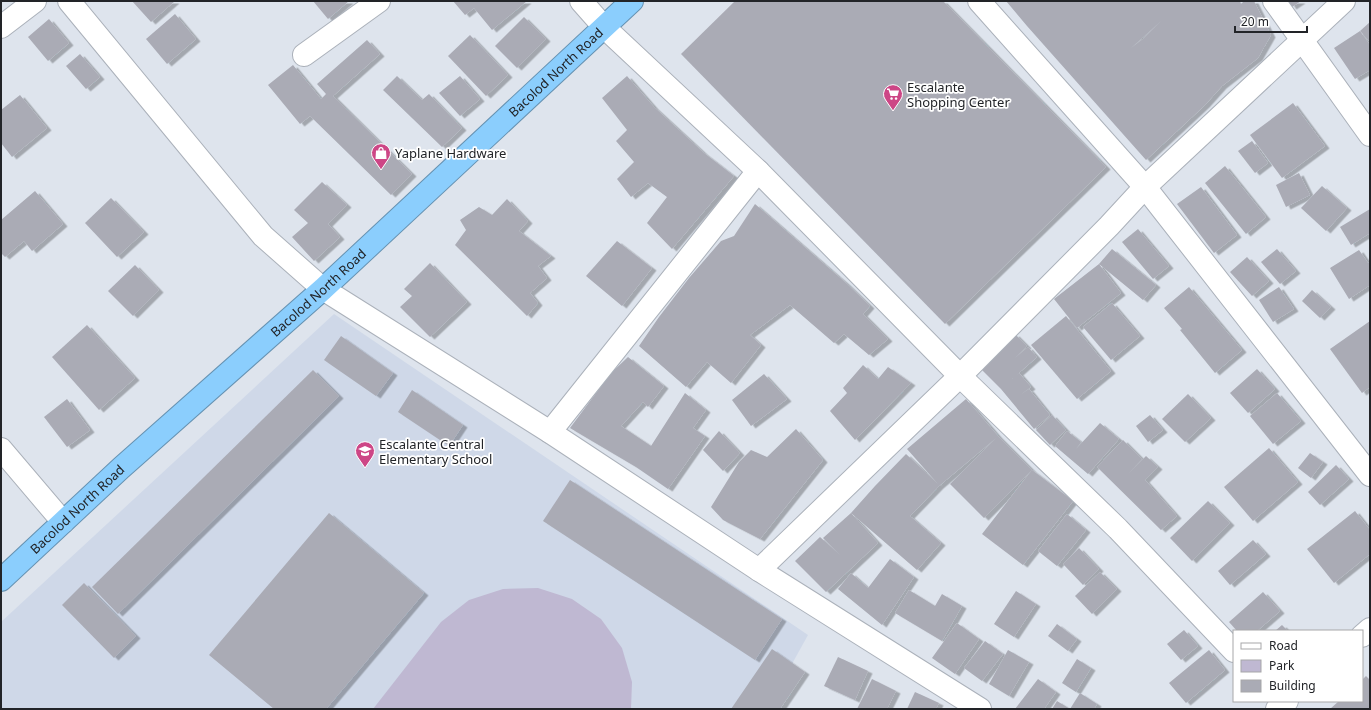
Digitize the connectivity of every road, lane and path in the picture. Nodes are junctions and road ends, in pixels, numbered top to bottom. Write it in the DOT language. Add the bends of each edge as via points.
graph roads {
  1 [pos="35,1"];
  2 [pos="69,1"];
  3 [pos="379,1"];
  4 [pos="581,1"];
  5 [pos="632,1"];
  6 [pos="979,1"];
  7 [pos="1274,1"];
  8 [pos="1344,1"];
  9 [pos="1,26"];
  10 [pos="604,27"];
  11 [pos="1302,40"];
  12 [pos="304,55"];
  13 [pos="1370,135"];
  14 [pos="758,171"];
  15 [pos="1145,187"];
  16 [pos="323,289"];
  17 [pos="960,376"];
  18 [pos="550,432"];
  19 [pos="1,449"];
  20 [pos="1370,475"];
  21 [pos="63,522"];
  22 [pos="759,570"];
  23 [pos="1,580"];
  24 [pos="1233,650"];
  25 [pos="980,709"];
  1 -- 9 [label="street"];
  2 -- 16 [label="street" via="263,236"];
  3 -- 12 [label="street"];
  4 -- 10 [label="street"];
  5 -- 10 [label="highway, Bacolod North Road"];
  6 -- 15 [label="street"];
  7 -- 11 [label="street"];
  8 -- 11 [label="street"];
  10 -- 14 [label="street"];
  10 -- 16 [label="highway, Bacolod North Road"];
  11 -- 13 [label="street"];
  11 -- 15 [label="street"];
  14 -- 17 [label="street"];
  14 -- 18 [label="street"];
  15 -- 17 [label="street"];
  15 -- 20 [label="street"];
  16 -- 18 [label="street"];
  16 -- 21 [label="highway, Bacolod North Road"];
  17 -- 22 [label="street"];
  17 -- 24 [label="street" via="1118,529"];
  18 -- 22 [label="street"];
  19 -- 21 [label="street"];
  21 -- 23 [label="highway, Bacolod North Road"];
  22 -- 25 [label="street"];
}
